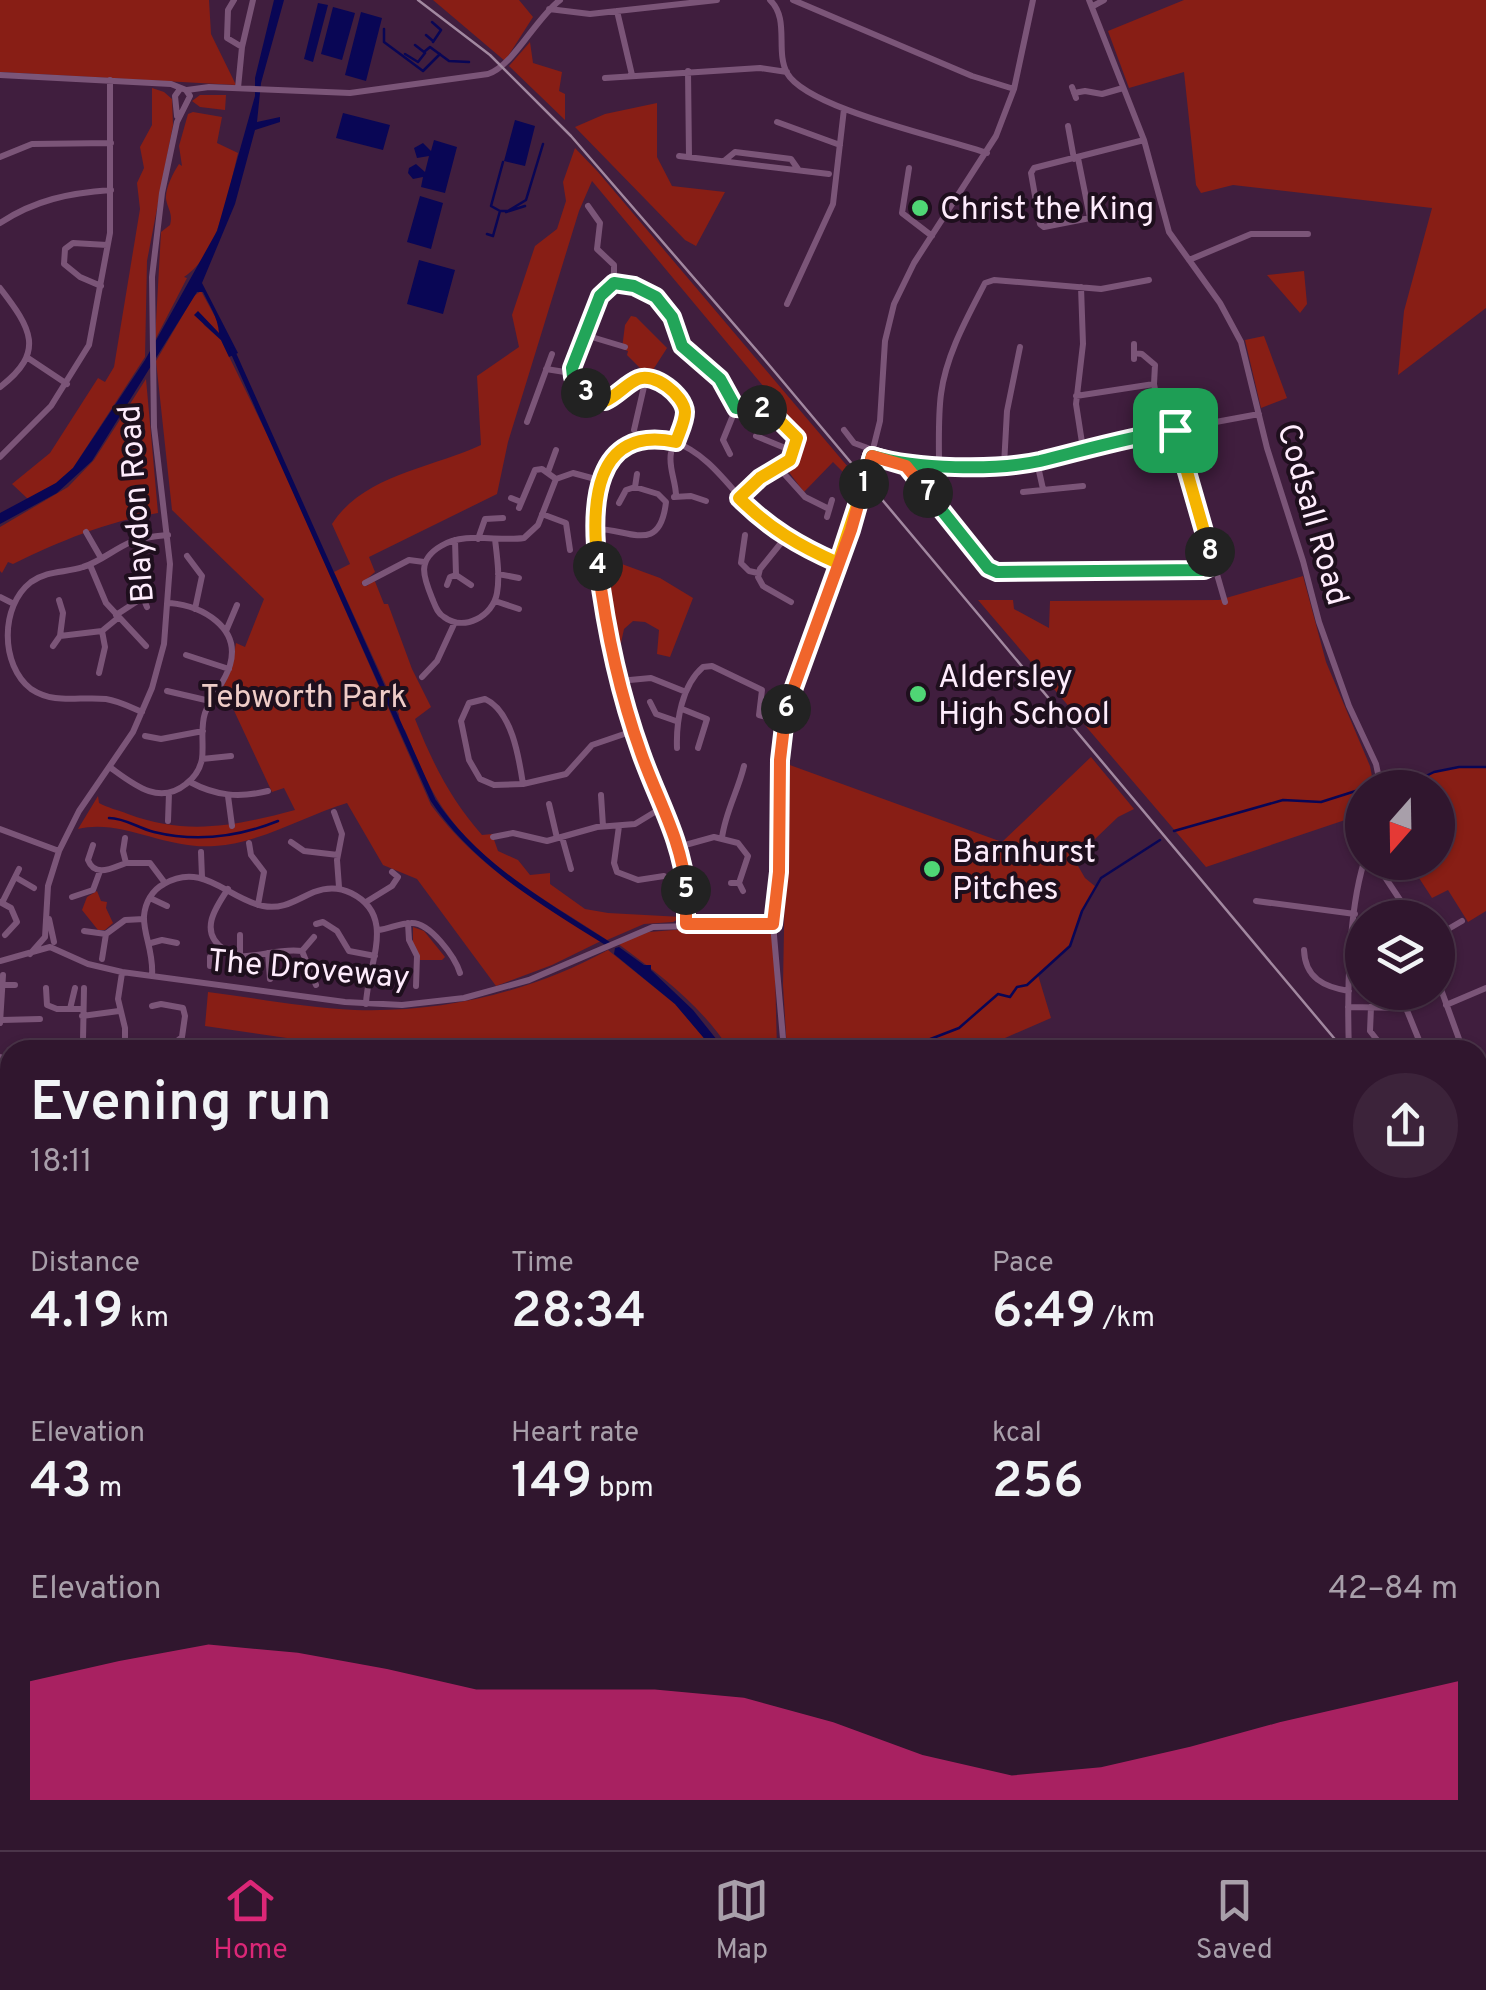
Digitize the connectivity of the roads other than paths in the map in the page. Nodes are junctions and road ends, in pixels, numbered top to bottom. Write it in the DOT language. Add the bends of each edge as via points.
graph roads {
  1 [pos="234,0"];
  2 [pos="254,0"];
  3 [pos="560,0"];
  4 [pos="569,0"];
  5 [pos="717,0"];
  6 [pos="793,0"];
  7 [pos="1033,0"];
  8 [pos="1104,0"];
  9 [pos="774,1"];
  10 [pos="1091,3"];
  11 [pos="548,9"];
  12 [pos="617,11"];
  13 [pos="573,12"];
  14 [pos="242,46"];
  15 [pos="688,72"];
  16 [pos="786,72"];
  17 [pos="0,75"];
  18 [pos="632,76"];
  19 [pos="605,78"];
  20 [pos="110,80"];
  21 [pos="238,88"];
  22 [pos="1122,88"];
  23 [pos="1014,89"];
  24 [pos="1074,93"];
  25 [pos="182,96"];
  26 [pos="844,109"];
  27 [pos="777,122"];
  28 [pos="1068,126"];
  29 [pos="1144,140"];
  30 [pos="110,144"];
  31 [pos="840,145"];
  32 [pos="987,153"];
  33 [pos="679,156"];
  34 [pos="689,156"];
  35 [pos="0,157"];
  36 [pos="1076,158"];
  37 [pos="908,168"];
  38 [pos="829,174"];
  39 [pos="110,190"];
  40 [pos="588,206"];
  41 [pos="0,223"];
  42 [pos="1308,234"];
  43 [pos="932,236"];
  44 [pos="108,245"];
  45 [pos="1189,260"];
  46 [pos="1148,280"];
  47 [pos="614,283"];
  48 [pos="100,286"];
  49 [pos="1081,287"];
  50 [pos="0,288"];
  51 [pos="788,304"];
  52 [pos="584,335"];
  53 [pos="625,347"];
  54 [pos="1020,347"];
  55 [pos="1134,352"];
  56 [pos="552,354"];
  57 [pos="28,358"];
  58 [pos="546,369"];
  59 [pos="571,374"];
  60 [pos="647,378"];
  61 [pos="67,384"];
  62 [pos="1154,384"];
  63 [pos="0,387"];
  64 [pos="1076,396"];
  65 [pos="642,402"];
  66 [pos="655,406"];
  67 [pos="736,408"];
  68 [pos="1259,414"];
  69 [pos="527,422"];
  70 [pos="634,430"];
  71 [pos="844,430"];
  72 [pos="1175,430"];
  73 [pos="1163,432"];
  74 [pos="756,436"];
  75 [pos="676,442"];
  76 [pos="1083,449"];
  77 [pos="556,450"];
  78 [pos="795,452"];
  79 [pos="672,453"];
  80 [pos="872,453"];
  81 [pos="730,454"];
  82 [pos="0,457"];
  83 [pos="1037,462"];
  84 [pos="938,465"];
  85 [pos="1004,465"];
  86 [pos="906,466"];
  87 [pos="778,467"];
  88 [pos="548,472"];
  89 [pos="637,474"];
  90 [pos="556,479"];
  91 [pos="599,480"];
  92 [pos="1082,486"];
  93 [pos="635,487"];
  94 [pos="1043,489"];
  95 [pos="1023,492"];
  96 [pos="676,496"];
  97 [pos="511,498"];
  98 [pos="739,498"];
  99 [pos="832,500"];
  100 [pos="706,501"];
  101 [pos="666,502"];
  102 [pos="619,503"];
  103 [pos="542,514"];
  104 [pos="500,519"];
  105 [pos="594,529"];
  106 [pos="86,532"];
  107 [pos="168,535"];
  108 [pos="745,535"];
  109 [pos="786,538"];
  110 [pos="478,539"];
  111 [pos="455,540"];
  112 [pos="495,540"];
  113 [pos="570,550"];
  114 [pos="187,556"];
  115 [pos="101,558"];
  116 [pos="424,562"];
  117 [pos="838,563"];
  118 [pos="90,565"];
  119 [pos="1212,566"];
  120 [pos="137,567"];
  121 [pos="758,573"];
  122 [pos="498,574"];
  123 [pos="456,576"];
  124 [pos="519,578"];
  125 [pos="365,583"];
  126 [pos="471,584"];
  127 [pos="448,585"];
  128 [pos="0,597"];
  129 [pos="142,598"];
  130 [pos="495,601"];
  131 [pos="791,602"];
  132 [pos="1225,602"];
  133 [pos="170,603"];
  134 [pos="14,604"];
  135 [pos="237,604"];
  136 [pos="59,605"];
  137 [pos="146,607"];
  138 [pos="195,608"];
  139 [pos="519,609"];
  140 [pos="118,616"];
  141 [pos="455,622"];
  142 [pos="226,631"];
  143 [pos="102,632"];
  144 [pos="2,634"];
  145 [pos="60,636"];
  146 [pos="52,646"];
  147 [pos="146,646"];
  148 [pos="186,654"];
  149 [pos="229,669"];
  150 [pos="99,674"];
  151 [pos="422,677"];
  152 [pos="619,681"];
  153 [pos="168,691"];
  154 [pos="686,692"];
  155 [pos="210,701"];
  156 [pos="650,702"];
  157 [pos="682,709"];
  158 [pos="142,712"];
  159 [pos="770,718"];
  160 [pos="676,722"];
  161 [pos="633,731"];
  162 [pos="203,732"];
  163 [pos="146,736"];
  164 [pos="678,748"];
  165 [pos="698,748"];
  166 [pos="231,756"];
  167 [pos="202,759"];
  168 [pos="110,768"];
  169 [pos="740,770"];
  170 [pos="1377,770"];
  171 [pos="190,782"];
  172 [pos="523,784"];
  173 [pos="268,791"];
  174 [pos="601,792"];
  175 [pos="169,793"];
  176 [pos="228,796"];
  177 [pos="549,804"];
  178 [pos="663,807"];
  179 [pos="334,812"];
  180 [pos="168,822"];
  181 [pos="232,826"];
  182 [pos="603,826"];
  183 [pos="619,826"];
  184 [pos="0,829"];
  185 [pos="494,836"];
  186 [pos="126,838"];
  187 [pos="560,838"];
  188 [pos="722,838"];
  189 [pos="291,842"];
  190 [pos="249,843"];
  191 [pos="93,844"];
  192 [pos="678,847"];
  193 [pos="59,850"];
  194 [pos="201,852"];
  195 [pos="338,855"];
  196 [pos="126,864"];
  197 [pos="19,868"];
  198 [pos="571,869"];
  199 [pos="100,871"];
  200 [pos="392,872"];
  201 [pos="658,875"];
  202 [pos="14,877"];
  203 [pos="202,877"];
  204 [pos="165,883"];
  205 [pos="34,888"];
  206 [pos="339,888"];
  207 [pos="228,889"];
  208 [pos="743,892"];
  209 [pos="150,898"];
  210 [pos="79,899"];
  211 [pos="1256,901"];
  212 [pos="1,902"];
  213 [pos="366,902"];
  214 [pos="258,905"];
  215 [pos="167,906"];
  216 [pos="1345,913"];
  217 [pos="144,919"];
  218 [pos="1462,921"];
  219 [pos="408,923"];
  220 [pos="316,924"];
  221 [pos="686,924"];
  222 [pos="773,924"];
  223 [pos="1455,925"];
  224 [pos="378,930"];
  225 [pos="84,931"];
  226 [pos="4,934"];
  227 [pos="106,934"];
  228 [pos="240,935"];
  229 [pos="314,937"];
  230 [pos="48,942"];
  231 [pos="151,943"];
  232 [pos="174,943"];
  233 [pos="218,945"];
  234 [pos="1304,950"];
  235 [pos="302,951"];
  236 [pos="268,953"];
  237 [pos="240,956"];
  238 [pos="375,956"];
  239 [pos="102,959"];
  240 [pos="0,962"];
  241 [pos="210,966"];
  242 [pos="122,972"];
  243 [pos="461,973"];
  244 [pos="3,974"];
  245 [pos="152,976"];
  246 [pos="270,979"];
  247 [pos="307,982"];
  248 [pos="3,985"];
  249 [pos="15,985"];
  250 [pos="416,986"];
  251 [pos="46,988"];
  252 [pos="1486,988"];
  253 [pos="81,989"];
  254 [pos="1345,990"];
  255 [pos="96,992"];
  256 [pos="158,995"];
  257 [pos="1455,1001"];
  258 [pos="366,1004"];
  259 [pos="70,1010"];
  260 [pos="185,1010"];
  261 [pos="197,1010"];
  262 [pos="1348,1010"];
  263 [pos="1371,1010"];
  264 [pos="1407,1010"];
  265 [pos="1448,1010"];
  266 [pos="119,1011"];
  267 [pos="82,1013"];
  268 [pos="40,1019"];
  269 [pos="1,1021"];
  270 [pos="82,1040"];
  271 [pos="125,1040"];
  272 [pos="181,1040"];
  273 [pos="783,1040"];
  274 [pos="1349,1040"];
  275 [pos="1377,1040"];
  276 [pos="1419,1040"];
  277 [pos="1459,1040"];
  1 -- 14 [label="street" via="227,38"];
  2 -- 14 [label="street"];
  3 -- 11 [label="street"];
  4 -- 13 [label="street"];
  5 -- 12 [label="street"];
  6 -- 23 [label="street"];
  7 -- 23 [label="street"];
  8 -- 10 [label="street"];
  9 -- 16 [label="street"];
  10 -- 22 [label="street, Codsall Road"];
  11 -- 13 [label="street"];
  11 -- 21 [label="street" via="505,63 488,74 350,94"];
  12 -- 13 [label="street"];
  12 -- 18 [label="street"];
  14 -- 21 [label="street"];
  15 -- 16 [label="street"];
  15 -- 18 [label="street"];
  15 -- 34 [label="street"];
  16 -- 26 [label="street"];
  17 -- 20 [label="street"];
  18 -- 19 [label="street"];
  20 -- 25 [label="street" via="158,83"];
  20 -- 30 [label="street"];
  21 -- 25 [label="street" via="209,87"];
  22 -- 24 [label="street"];
  22 -- 29 [label="street, Codsall Road"];
  23 -- 32 [label="street"];
  25 -- 107 [label="street, Blaydon Road" via="156,230 150,333"];
  26 -- 31 [label="street"];
  26 -- 32 [label="street"];
  27 -- 31 [label="street"];
  28 -- 36 [label="street"];
  29 -- 36 [label="street"];
  29 -- 45 [label="street, Codsall Road" via="1164,219"];
  30 -- 35 [label="street" via="32,144"];
  30 -- 39 [label="street"];
  31 -- 51 [label="street" via="833,204"];
  32 -- 43 [label="street"];
  33 -- 34 [label="street"];
  34 -- 38 [label="street"];
  36 -- 36 [label="street" via="1031,172 1040,224 1090,218"];
  37 -- 43 [label="street" via="902,212"];
  39 -- 41 [label="street" via="46,199"];
  39 -- 44 [label="street"];
  40 -- 47 [label="street" via="600,223 597,249 614,264"];
  42 -- 45 [label="street" via="1251,234"];
  43 -- 80 [label="street" via="889,320"];
  44 -- 48 [label="street"];
  44 -- 48 [label="street" via="73,243 64,250 68,269"];
  45 -- 68 [label="street, Codsall Road" via="1236,332"];
  46 -- 49 [label="street"];
  47 -- 52 [label="street" via="600,296"];
  47 -- 67 [label="street" via="656,297 682,346 720,379"];
  48 -- 61 [label="street" via="89,345"];
  49 -- 64 [label="street"];
  49 -- 84 [label="street" via="985,284 945,377"];
  50 -- 57 [label="street" via="30,336"];
  52 -- 53 [label="street"];
  52 -- 59 [label="street"];
  54 -- 85 [label="street"];
  55 -- 62 [label="street" via="1155,366"];
  56 -- 58 [label="street"];
  57 -- 61 [label="street"];
  57 -- 63 [label="street"];
  58 -- 59 [label="street"];
  58 -- 69 [label="street"];
  59 -- 60 [label="street" via="589,397 605,401"];
  60 -- 65 [label="street"];
  60 -- 75 [label="street" via="684,406"];
  61 -- 82 [label="street"];
  62 -- 64 [label="street"];
  62 -- 73 [label="street"];
  64 -- 76 [label="street"];
  65 -- 66 [label="street"];
  65 -- 70 [label="street"];
  67 -- 78 [label="street" via="773,414 794,432"];
  67 -- 81 [label="street" via="723,446"];
  68 -- 72 [label="street"];
  68 -- 170 [label="street, Codsall Road" via="1318,622"];
  71 -- 80 [label="street"];
  72 -- 73 [label="street"];
  72 -- 119 [label="street"];
  73 -- 76 [label="street"];
  74 -- 78 [label="street"];
  75 -- 91 [label="street" via="637,442 610,460"];
  75 -- 98 [label="street" via="698,454"];
  76 -- 83 [label="street"];
  77 -- 88 [label="street"];
  78 -- 87 [label="street"];
  79 -- 96 [label="street"];
  80 -- 86 [label="street"];
  80 -- 117 [label="street"];
  83 -- 85 [label="street"];
  83 -- 94 [label="street"];
  84 -- 85 [label="street"];
  84 -- 86 [label="street"];
  86 -- 119 [label="street" via="997,572"];
  87 -- 98 [label="street"];
  87 -- 99 [label="street" via="828,513"];
  88 -- 90 [label="street"];
  88 -- 97 [label="street" via="535,470 520,505"];
  89 -- 93 [label="street"];
  90 -- 91 [label="street" via="573,474"];
  90 -- 103 [label="street"];
  91 -- 105 [label="street"];
  92 -- 94 [label="street"];
  93 -- 101 [label="street" via="659,491"];
  93 -- 102 [label="street"];
  94 -- 95 [label="street"];
  96 -- 100 [label="street"];
  96 -- 101 [label="street"];
  98 -- 109 [label="street"];
  101 -- 105 [label="street" via="660,524 649,534"];
  103 -- 112 [label="street" via="528,536"];
  103 -- 113 [label="street" via="566,523"];
  104 -- 110 [label="street" via="485,520"];
  105 -- 152 [label="street"];
  106 -- 115 [label="street"];
  107 -- 115 [label="street" via="134,540"];
  107 -- 133 [label="street, Blaydon Road"];
  108 -- 121 [label="street" via="741,563"];
  109 -- 117 [label="street"];
  109 -- 121 [label="street"];
  110 -- 111 [label="street"];
  110 -- 112 [label="street"];
  111 -- 116 [label="street"];
  111 -- 123 [label="street"];
  112 -- 122 [label="street"];
  114 -- 138 [label="street" via="202,576"];
  115 -- 118 [label="street"];
  116 -- 125 [label="street" via="409,560"];
  116 -- 141 [label="street" via="422,576 436,608"];
  117 -- 222 [label="street" via="783,722"];
  118 -- 134 [label="street" via="40,577"];
  118 -- 140 [label="street"];
  119 -- 132 [label="street"];
  120 -- 129 [label="street"];
  121 -- 131 [label="street" via="763,586"];
  122 -- 124 [label="street"];
  122 -- 130 [label="street"];
  123 -- 126 [label="street"];
  123 -- 127 [label="street"];
  128 -- 134 [label="street"];
  129 -- 137 [label="street"];
  129 -- 140 [label="street"];
  130 -- 139 [label="street"];
  130 -- 141 [label="street" via="480,618"];
  133 -- 138 [label="street"];
  133 -- 158 [label="street, Blaydon Road"];
  134 -- 144 [label="street"];
  135 -- 142 [label="street"];
  136 -- 145 [label="street"];
  138 -- 142 [label="street"];
  140 -- 143 [label="street"];
  140 -- 147 [label="street"];
  141 -- 151 [label="street" via="438,661"];
  142 -- 149 [label="street"];
  143 -- 145 [label="street"];
  143 -- 150 [label="street"];
  144 -- 158 [label="street" via="13,668 36,692 64,700 104,699"];
  145 -- 146 [label="street"];
  148 -- 149 [label="street"];
  149 -- 155 [label="street"];
  152 -- 154 [label="street" via="651,678"];
  152 -- 161 [label="street"];
  153 -- 155 [label="street"];
  154 -- 157 [label="street"];
  154 -- 159 [label="street" via="698,670 712,666 762,690 759,715"];
  155 -- 162 [label="street"];
  156 -- 160 [label="street" via="656,714"];
  157 -- 160 [label="street"];
  157 -- 165 [label="street" via="707,719"];
  158 -- 168 [label="street, Blaydon Road"];
  160 -- 164 [label="street"];
  161 -- 172 [label="street" via="592,745 566,774"];
  161 -- 178 [label="street"];
  162 -- 163 [label="street"];
  162 -- 167 [label="street"];
  166 -- 167 [label="street"];
  167 -- 171 [label="street"];
  168 -- 175 [label="street" via="142,790"];
  168 -- 193 [label="street, Blaydon Road"];
  169 -- 188 [label="street"];
  171 -- 175 [label="street"];
  171 -- 176 [label="street"];
  172 -- 172 [label="street" via="494,786 471,766 461,721 469,702 485,699 501,710"];
  173 -- 176 [label="street"];
  174 -- 182 [label="street"];
  175 -- 180 [label="street"];
  176 -- 181 [label="street"];
  177 -- 187 [label="street"];
  178 -- 183 [label="street"];
  178 -- 192 [label="street"];
  179 -- 195 [label="street" via="342,834"];
  182 -- 183 [label="street"];
  182 -- 187 [label="street"];
  183 -- 201 [label="street" via="616,872 638,880"];
  184 -- 193 [label="street"];
  185 -- 187 [label="street"];
  186 -- 196 [label="street"];
  187 -- 198 [label="street"];
  188 -- 192 [label="street"];
  188 -- 208 [label="street" via="746,851 735,883"];
  189 -- 195 [label="street" via="298,854"];
  190 -- 214 [label="street" via="264,872"];
  191 -- 199 [label="street" via="86,852"];
  192 -- 221 [label="street"];
  193 -- 230 [label="street, Blaydon Road" via="48,886"];
  194 -- 203 [label="street"];
  195 -- 206 [label="street"];
  196 -- 199 [label="street"];
  196 -- 204 [label="street" via="155,861"];
  197 -- 202 [label="street"];
  199 -- 210 [label="street" via="96,888"];
  200 -- 213 [label="street" via="398,877 392,886"];
  202 -- 205 [label="street"];
  202 -- 212 [label="street"];
  203 -- 204 [label="street"];
  203 -- 207 [label="street"];
  204 -- 209 [label="street"];
  206 -- 213 [label="street"];
  206 -- 214 [label="street" via="290,904"];
  207 -- 214 [label="street"];
  207 -- 233 [label="street" via="211,919"];
  209 -- 215 [label="street"];
  209 -- 217 [label="street"];
  211 -- 216 [label="street"];
  212 -- 226 [label="street" via="16,922"];
  213 -- 224 [label="street"];
  217 -- 227 [label="street" via="125,920"];
  217 -- 231 [label="street"];
  218 -- 223 [label="street"];
  219 -- 224 [label="street"];
  219 -- 243 [label="street" via="429,930"];
  219 -- 250 [label="street"];
  220 -- 238 [label="street" via="337,931 349,951"];
  221 -- 222 [label="street, The Droveway"];
  221 -- 258 [label="street, The Droveway" via="653,927 530,980 464,998"];
  222 -- 273 [label="street"];
  224 -- 238 [label="street"];
  225 -- 227 [label="street"];
  227 -- 239 [label="street"];
  228 -- 237 [label="street"];
  229 -- 235 [label="street"];
  230 -- 240 [label="street"];
  230 -- 242 [label="street, The Droveway" via="88,964"];
  231 -- 232 [label="street"];
  231 -- 245 [label="street"];
  233 -- 237 [label="street"];
  233 -- 241 [label="street"];
  234 -- 254 [label="street" via="1304,964 1315,978"];
  235 -- 236 [label="street"];
  235 -- 247 [label="street" via="318,985"];
  236 -- 237 [label="street"];
  236 -- 246 [label="street"];
  238 -- 258 [label="street"];
  242 -- 245 [label="street, The Droveway"];
  242 -- 266 [label="street"];
  244 -- 248 [label="street"];
  245 -- 258 [label="street, The Droveway"];
  248 -- 249 [label="street"];
  248 -- 269 [label="street"];
  251 -- 259 [label="street" via="45,1003"];
  252 -- 257 [label="street"];
  253 -- 255 [label="street"];
  253 -- 259 [label="street"];
  253 -- 267 [label="street"];
  256 -- 260 [label="street" via="155,1006"];
  259 -- 267 [label="street"];
  260 -- 261 [label="street"];
  260 -- 272 [label="street"];
  262 -- 274 [label="street"];
  263 -- 275 [label="street" via="1370,1031"];
  264 -- 276 [label="street"];
  265 -- 277 [label="street"];
  266 -- 267 [label="street"];
  266 -- 271 [label="street"];
  267 -- 270 [label="street"];
  268 -- 269 [label="street"];
}
